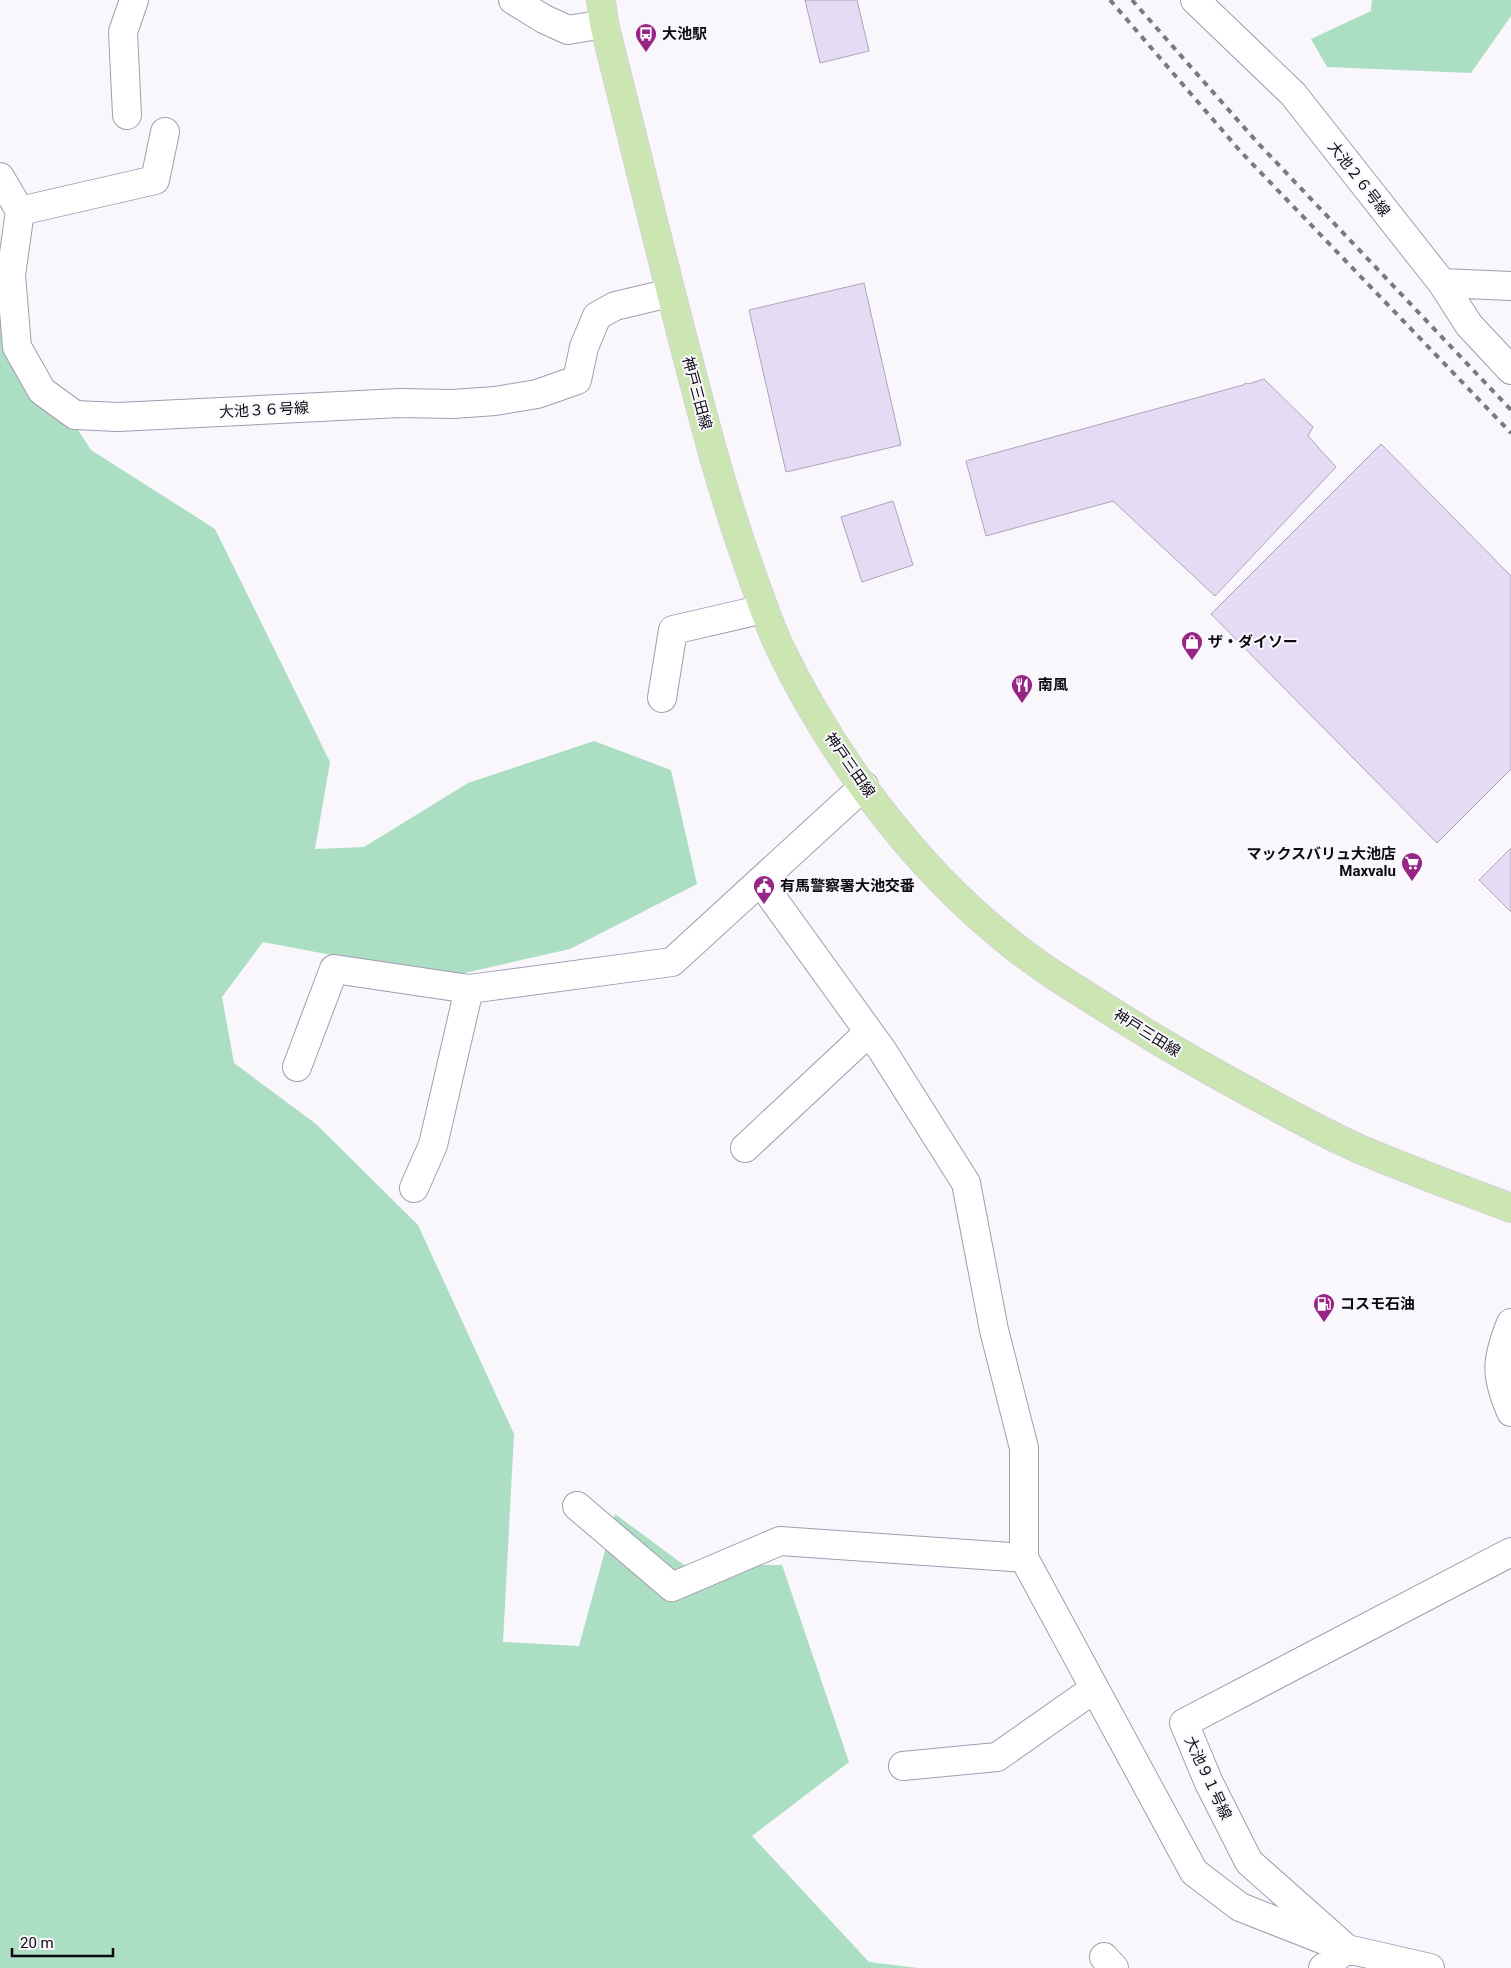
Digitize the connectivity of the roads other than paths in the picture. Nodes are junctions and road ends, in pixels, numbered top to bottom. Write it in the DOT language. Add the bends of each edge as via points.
graph roads {
  1 [pos="134,0"];
  2 [pos="513,0"];
  3 [pos="1195,0"];
  4 [pos="602,12"];
  5 [pos="128,116"];
  6 [pos="165,132"];
  7 [pos="0,177"];
  8 [pos="20,211"];
  9 [pos="1442,283"];
  10 [pos="1511,286"];
  11 [pos="670,293"];
  12 [pos="1511,370"];
  13 [pos="764,608"];
  14 [pos="662,698"];
  15 [pos="864,786"];
  16 [pos="760,881"];
  17 [pos="470,989"];
  18 [pos="869,1032"];
  19 [pos="297,1067"];
  20 [pos="745,1148"];
  21 [pos="414,1188"];
  22 [pos="1511,1208"];
  23 [pos="1511,1324"];
  24 [pos="1511,1412"];
  25 [pos="577,1506"];
  26 [pos="1511,1552"];
  27 [pos="1024,1558"];
  28 [pos="1094,1689"];
  29 [pos="903,1766"];
  30 [pos="1347,1949"];
  31 [pos="1323,1968"];
  32 [pos="1430,1968"];
  1 -- 5 [label="street" via="123,32"];
  2 -- 4 [label="street" via="568,30"];
  3 -- 9 [label="street, 大池２６号線" via="1293,94"];
  4 -- 11 [label="main road, 神戸三田線"];
  6 -- 8 [label="street" via="155,180"];
  7 -- 8 [label="street"];
  8 -- 11 [label="street, 大池３６号線" via="12,275 18,346 42,391 75,415 118,417 400,403 452,404 537,394 577,380 584,347 597,316 615,306"];
  9 -- 10 [label="street"];
  9 -- 12 [label="street, 大池２６号線" via="1469,325"];
  11 -- 13 [label="main road, 神戸三田線" via="719,477"];
  13 -- 14 [label="street" via="673,630"];
  13 -- 15 [label="main road, 神戸三田線" via="807,700"];
  15 -- 16 [label="street"];
  15 -- 22 [label="main road, 神戸三田線" via="943,882 1004,939 1073,987 1200,1066 1316,1129"];
  16 -- 17 [label="street" via="672,962"];
  16 -- 18 [label="street"];
  17 -- 19 [label="street" via="334,969"];
  17 -- 21 [label="street" via="433,1145"];
  18 -- 20 [label="street"];
  18 -- 27 [label="street" via="966,1183 994,1330 1024,1448"];
  23 -- 24 [label="street" via="1501,1348 1498,1372"];
  25 -- 27 [label="street" via="672,1587 780,1541"];
  26 -- 30 [label="street, 大池９１号線" via="1184,1723 1209,1783 1249,1862"];
  27 -- 28 [label="street"];
  28 -- 29 [label="street" via="997,1757"];
  28 -- 30 [label="street" via="1194,1872 1240,1907"];
  30 -- 31 [label="street"];
  30 -- 32 [label="street, 大池９１号線"];
}
